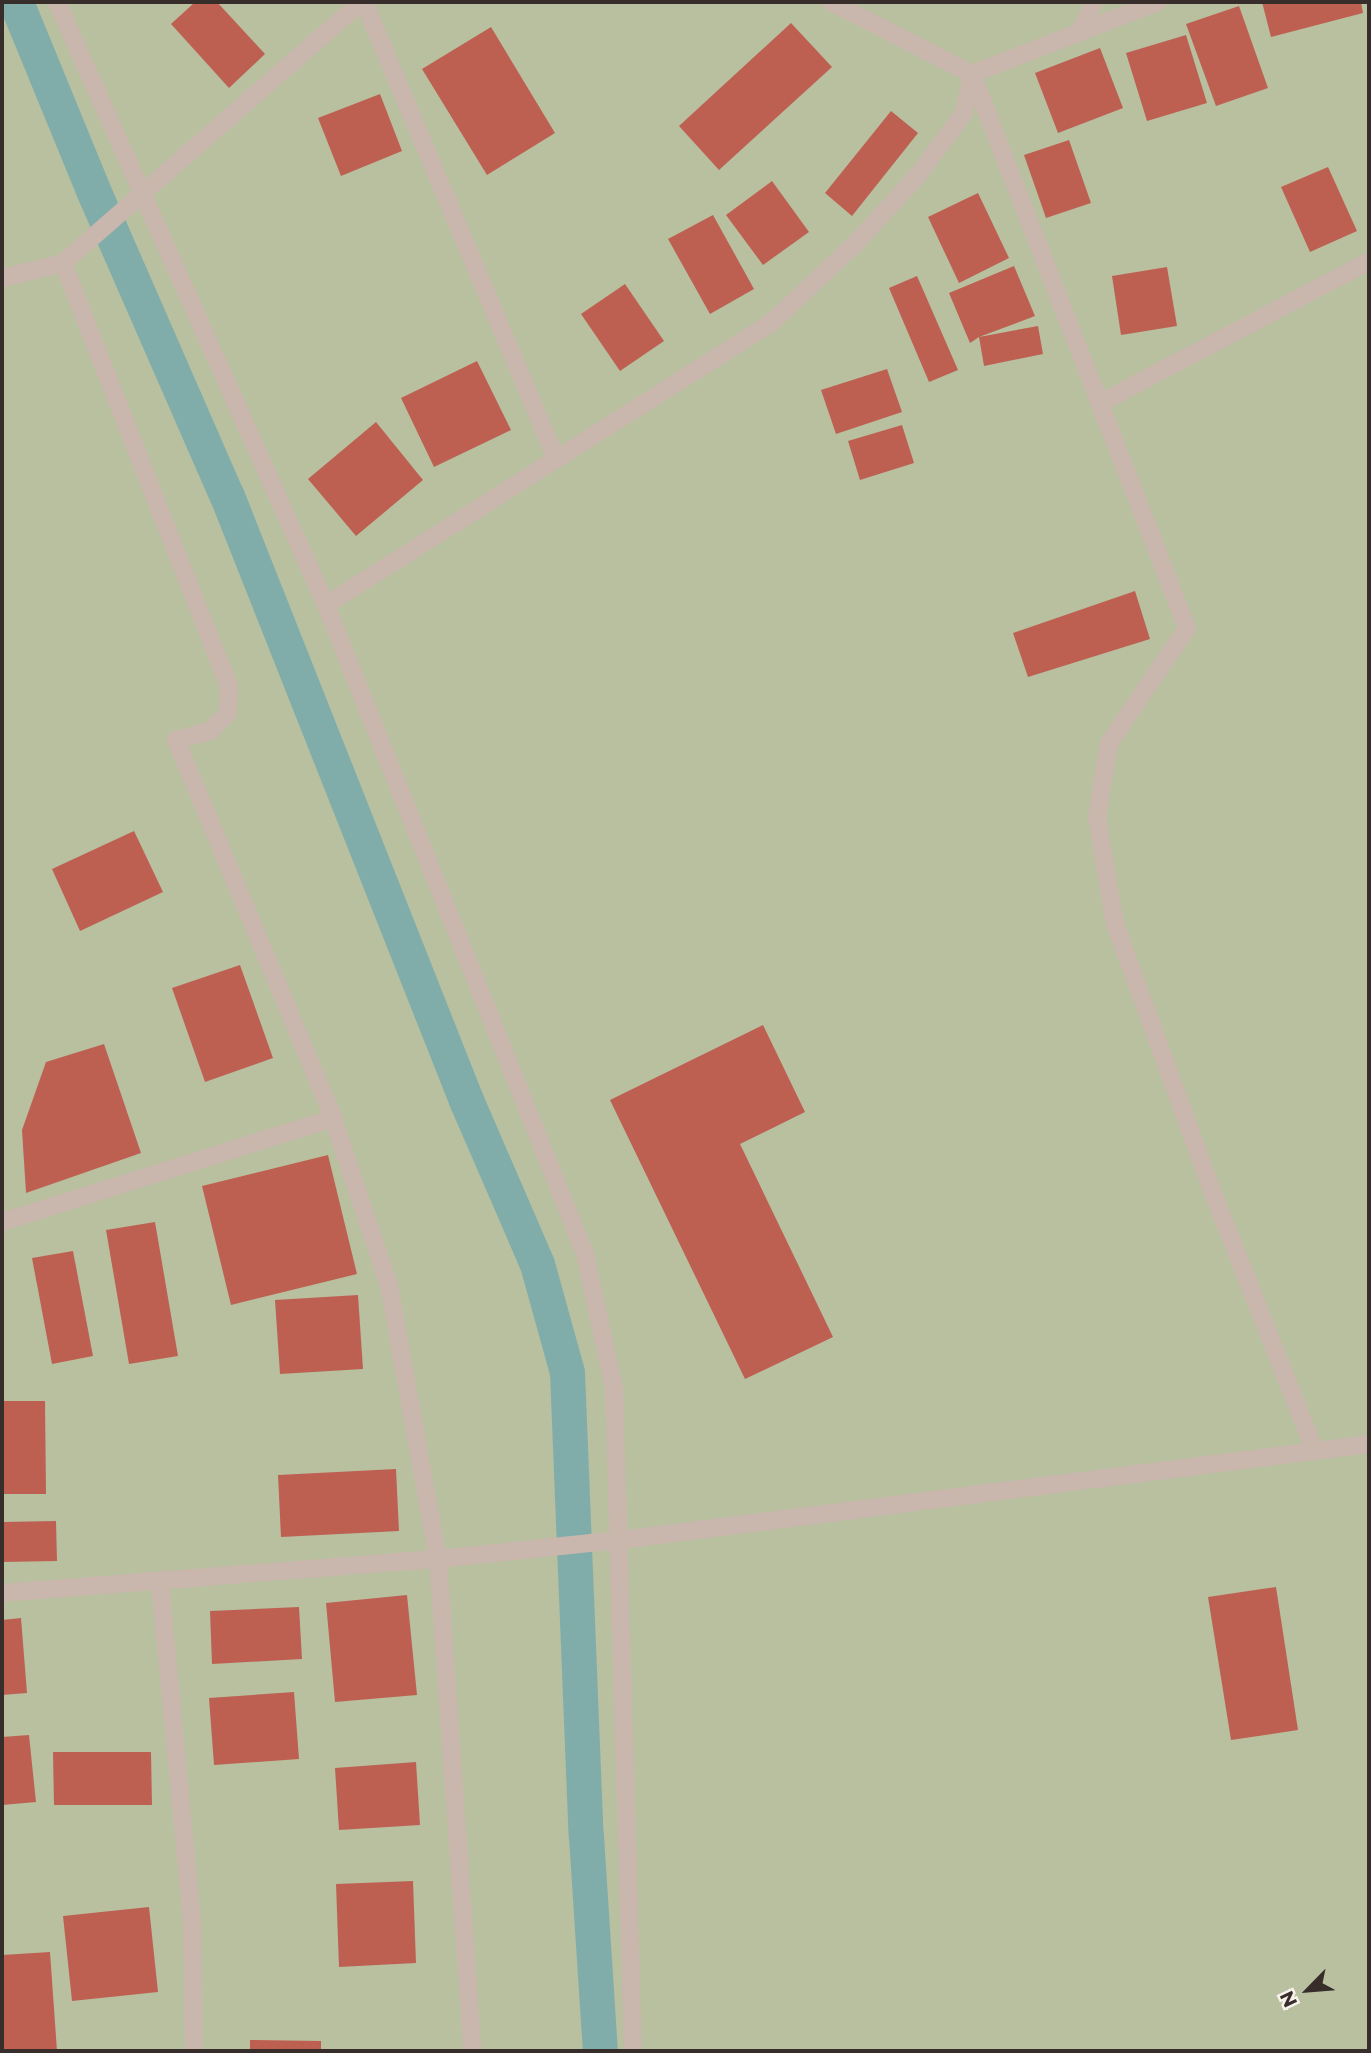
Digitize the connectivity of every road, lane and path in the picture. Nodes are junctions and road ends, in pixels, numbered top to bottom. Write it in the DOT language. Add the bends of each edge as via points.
graph roads {
  1 [pos="57,2"];
  2 [pos="363,2"];
  3 [pos="831,2"];
  4 [pos="1094,2"];
  5 [pos="1158,2"];
  6 [pos="1080,32"];
  7 [pos="972,74"];
  8 [pos="142,198"];
  9 [pos="1369,261"];
  10 [pos="64,263"];
  11 [pos="2,278"];
  12 [pos="1102,402"];
  13 [pos="556,459"];
  14 [pos="326,605"];
  15 [pos="332,1118"];
  16 [pos="2,1222"];
  17 [pos="1369,1444"];
  18 [pos="1314,1448"];
  19 [pos="620,1540"];
  20 [pos="438,1559"];
  21 [pos="160,1583"];
  22 [pos="2,1593"];
  23 [pos="194,2051"];
  24 [pos="472,2051"];
  25 [pos="633,2051"];
  1 -- 8 [label="street"];
  2 -- 8 [label="street"];
  2 -- 13 [label="street"];
  3 -- 7 [label="street"];
  4 -- 6 [label="street"];
  5 -- 6 [label="street"];
  6 -- 7 [label="street"];
  7 -- 12 [label="street"];
  7 -- 13 [label="street" via="964,113 918,175 856,243 771,323"];
  8 -- 10 [label="street"];
  8 -- 14 [label="street"];
  9 -- 12 [label="street"];
  10 -- 11 [label="street"];
  10 -- 15 [label="street" via="229,687 228,713 210,731 176,740"];
  12 -- 18 [label="street" via="1187,628 1110,743 1097,817 1115,924 1216,1201"];
  13 -- 14 [label="street"];
  14 -- 19 [label="street" via="585,1254 614,1388"];
  15 -- 16 [label="street"];
  15 -- 20 [label="street" via="390,1285"];
  17 -- 18 [label="street"];
  18 -- 19 [label="street"];
  19 -- 20 [label="street"];
  19 -- 25 [label="street"];
  20 -- 21 [label="street"];
  20 -- 24 [label="street"];
  21 -- 22 [label="street"];
  21 -- 23 [label="street" via="192,1924"];
}
